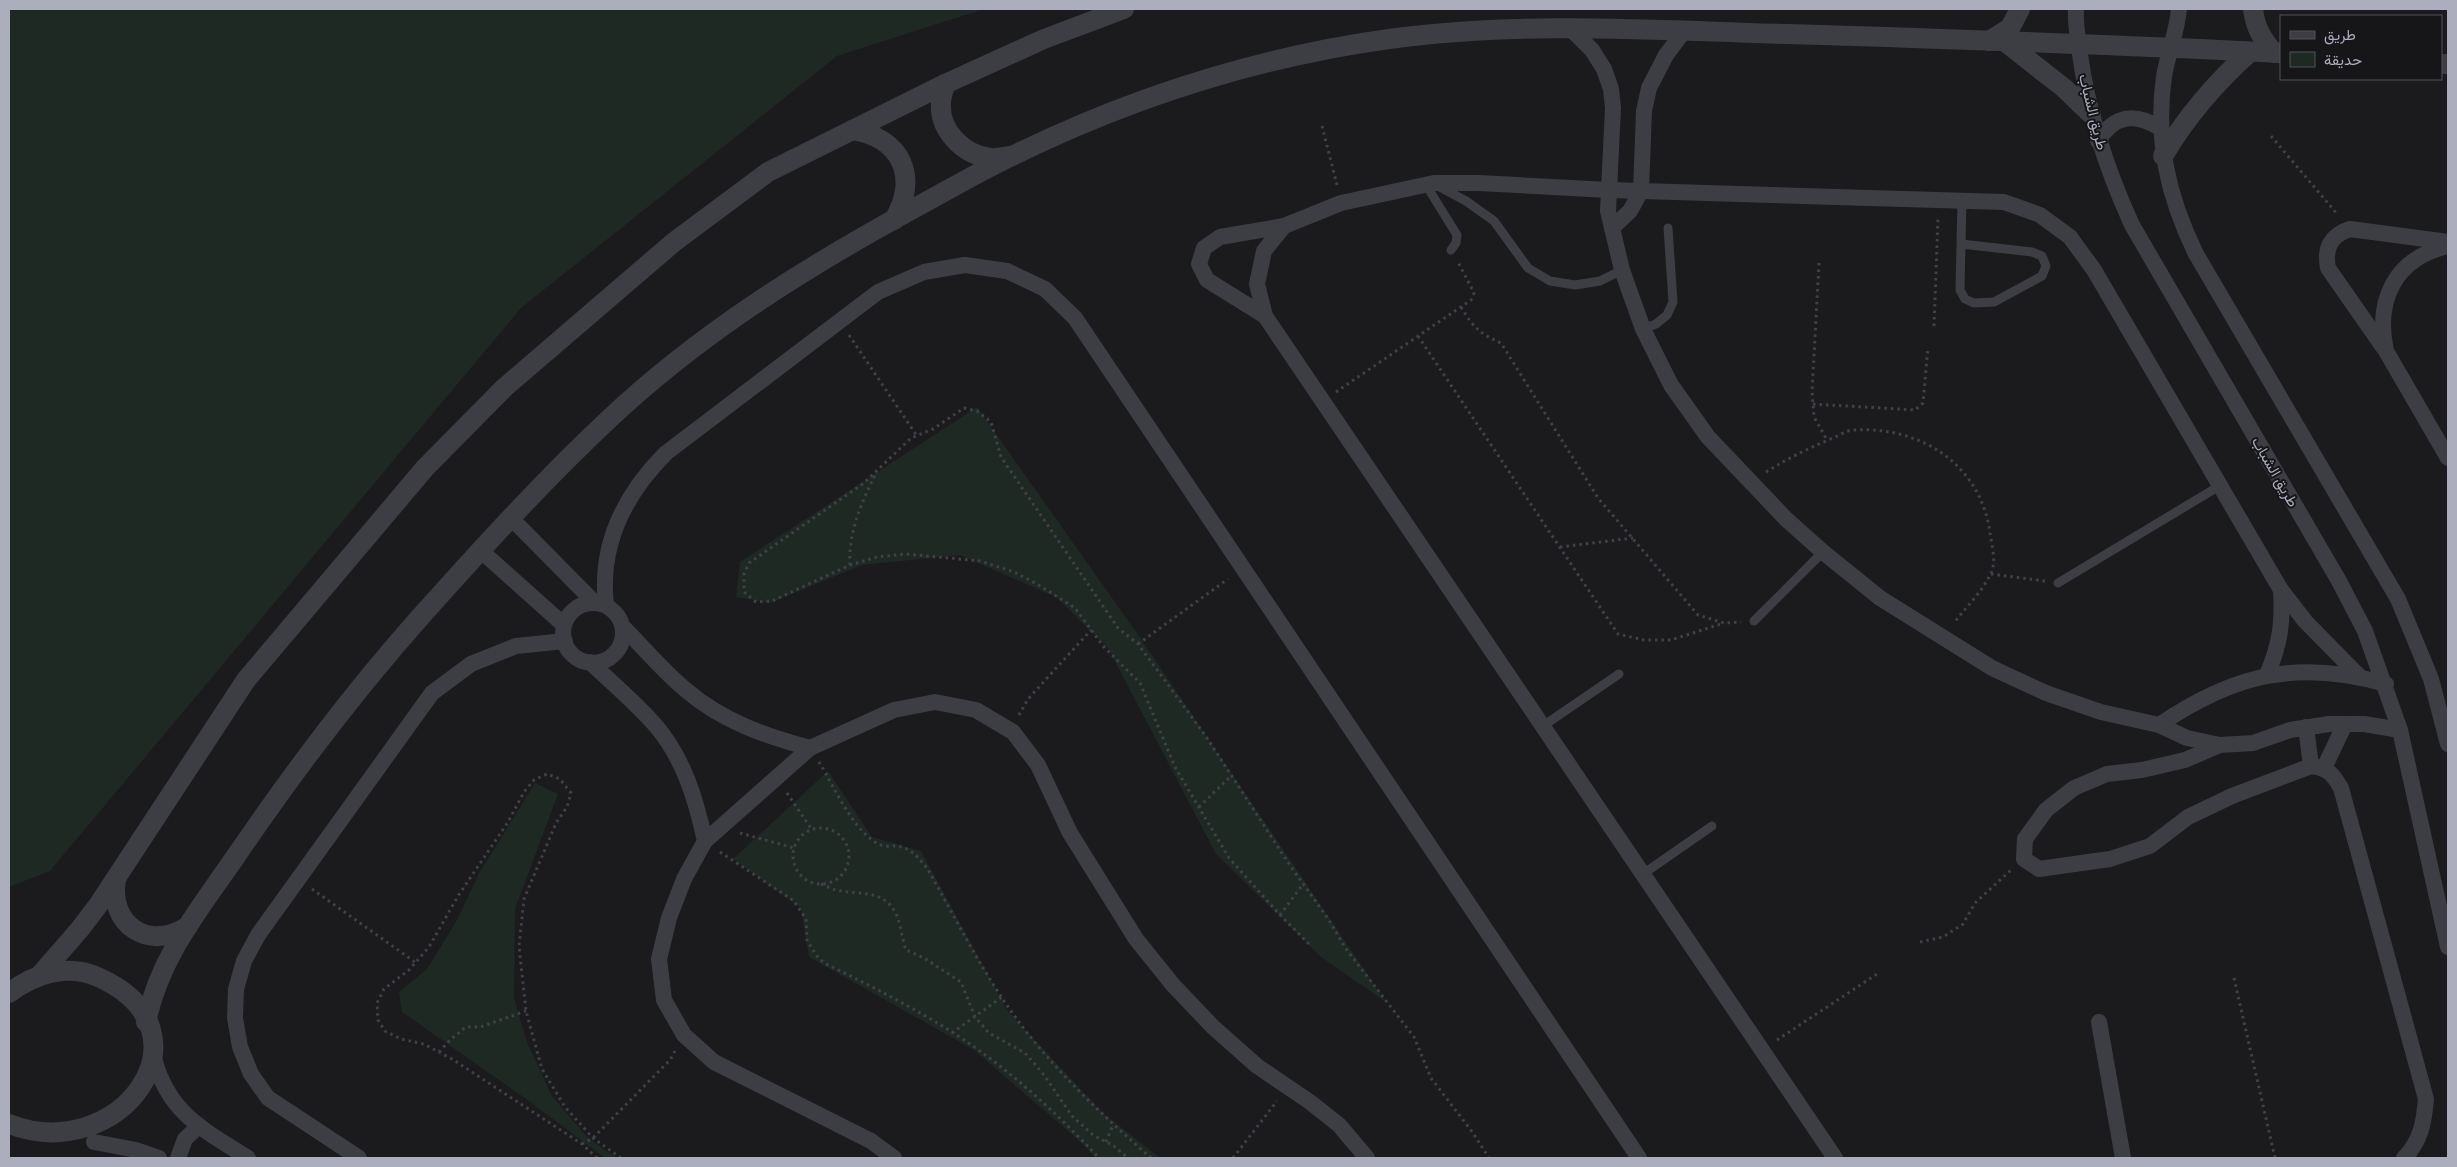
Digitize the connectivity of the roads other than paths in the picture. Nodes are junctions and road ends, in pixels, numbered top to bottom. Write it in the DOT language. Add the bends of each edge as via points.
graph roads {
  1 [pos="1124,9"];
  2 [pos="2020,9"];
  3 [pos="2076,9"];
  4 [pos="2180,9"];
  5 [pos="2253,9"];
  6 [pos="1570,28"];
  7 [pos="1684,31"];
  8 [pos="1997,41"];
  9 [pos="2078,44"];
  10 [pos="2170,48"];
  11 [pos="2250,52"];
  12 [pos="2277,53"];
  13 [pos="945,84"];
  14 [pos="2090,114"];
  15 [pos="2160,128"];
  16 [pos="852,130"];
  17 [pos="2098,142"];
  18 [pos="1012,156"];
  19 [pos="2163,156"];
  20 [pos="1430,184"];
  21 [pos="1609,190"];
  22 [pos="1641,191"];
  23 [pos="1962,201"];
  24 [pos="894,220"];
  25 [pos="1284,226"];
  26 [pos="1612,228"];
  27 [pos="1668,228"];
  28 [pos="1961,244"];
  29 [pos="2448,244"];
  30 [pos="1451,250"];
  31 [pos="1622,270"];
  32 [pos="1265,316"];
  33 [pos="1642,329"];
  34 [pos="2386,351"];
  35 [pos="2448,458"];
  36 [pos="2221,485"];
  37 [pos="511,518"];
  38 [pos="480,550"];
  39 [pos="1823,552"];
  40 [pos="2058,583"];
  41 [pos="2281,590"];
  42 [pos="601,604"];
  43 [pos="1754,621"];
  44 [pos="623,627"];
  45 [pos="565,633"];
  46 [pos="590,662"];
  47 [pos="1619,674"];
  48 [pos="2268,675"];
  49 [pos="2360,677"];
  50 [pos="2386,684"];
  51 [pos="2345,724"];
  52 [pos="2159,725"];
  53 [pos="1542,726"];
  54 [pos="2306,727"];
  55 [pos="2400,730"];
  56 [pos="2448,744"];
  57 [pos="2220,745"];
  58 [pos="810,748"];
  59 [pos="2318,767"];
  60 [pos="1712,826"];
  61 [pos="705,842"];
  62 [pos="1643,874"];
  63 [pos="116,879"];
  64 [pos="188,926"];
  65 [pos="2448,947"];
  66 [pos="20,982"];
  67 [pos="146,1022"];
  68 [pos="2099,1022"];
  69 [pos="154,1058"];
  70 [pos="9,1124"];
  71 [pos="199,1126"];
  72 [pos="94,1142"];
  73 [pos="159,1158"];
  74 [pos="178,1158"];
  75 [pos="248,1158"];
  76 [pos="358,1158"];
  77 [pos="894,1158"];
  78 [pos="1367,1158"];
  79 [pos="1639,1158"];
  80 [pos="1834,1158"];
  81 [pos="2123,1158"];
  82 [pos="2404,1158"];
  1 -- 13 [label="street" via="1044,39"];
  2 -- 8 [label="street" via="2010,28"];
  3 -- 9 [label="street, طريق الشباب"];
  4 -- 10 [label="street"];
  5 -- 12 [label="street" via="2262,38"];
  6 -- 7 [label="street"];
  6 -- 18 [label="street" via="1488,29 1396,38 1288,58 1190,85 1095,119"];
  6 -- 21 [label="street" via="1592,50 1604,68 1611,89"];
  7 -- 8 [label="street"];
  7 -- 22 [label="street" via="1666,55 1649,88 1642,127"];
  8 -- 9 [label="street"];
  8 -- 14 [label="street" via="2064,88"];
  9 -- 10 [label="street"];
  9 -- 14 [label="street, طريق الشباب"];
  10 -- 11 [label="street"];
  10 -- 15 [label="street"];
  11 -- 12 [label="street"];
  11 -- 19 [label="street" via="2204,96"];
  13 -- 16 [label="street"];
  13 -- 18 [label="street" via="941,104 944,124 955,141 978,155 992,158"];
  14 -- 17 [label="street, طريق الشباب"];
  15 -- 17 [label="street" via="2144,119 2126,118 2104,131"];
  15 -- 19 [label="street"];
  16 -- 24 [label="street" via="870,132 885,141 905,170 907,187 903,204"];
  16 -- 63 [label="street" via="768,172 674,242 504,388 445,448 246,680"];
  17 -- 50 [label="street, طريق الشباب" via="2132,225 2339,581 2365,631"];
  18 -- 24 [label="street"];
  19 -- 56 [label="street" via="2178,214 2196,254 2398,600 2431,679"];
  20 -- 21 [label="street" via="1479,182"];
  20 -- 25 [label="street" via="1341,203"];
  20 -- 30 [label="lane" via="1457,235"];
  20 -- 31 [label="lane" via="1466,201 1494,221 1528,268 1550,280 1575,285 1600,281"];
  21 -- 22 [label="street"];
  21 -- 26 [label="street" via="1608,210"];
  22 -- 23 [label="street"];
  22 -- 26 [label="street" via="1630,211"];
  23 -- 28 [label="lane"];
  23 -- 36 [label="street" via="2004,202 2040,215 2070,237 2094,270"];
  24 -- 37 [label="street" via="811,266 707,337 611,418"];
  25 -- 32 [label="street" via="1264,251 1257,284"];
  25 -- 32 [label="street" via="1220,237 1204,248 1200,264 1207,280"];
  26 -- 31 [label="street"];
  27 -- 33 [label="lane" via="1673,302 1667,315"];
  28 -- 28 [label="lane" via="1960,290 1974,303 1994,302 2042,276 2046,266 2042,256 2032,252"];
  29 -- 34 [label="street" via="2422,255 2395,280 2386,296 2382,314"];
  29 -- 34 [label="street" via="2350,229 2332,239 2326,258 2328,268"];
  31 -- 33 [label="street"];
  32 -- 53 [label="street"];
  33 -- 39 [label="street" via="1671,385 1708,436 1786,519"];
  34 -- 35 [label="street"];
  36 -- 40 [label="lane"];
  36 -- 41 [label="street"];
  37 -- 38 [label="street"];
  37 -- 42 [label="street"];
  38 -- 45 [label="street"];
  38 -- 64 [label="street" via="383,659 294,772"];
  39 -- 43 [label="lane"];
  39 -- 52 [label="street" via="1880,598 1992,668 2046,693 2102,712"];
  41 -- 48 [label="street" via="2283,619 2279,648"];
  41 -- 49 [label="street" via="2311,628"];
  42 -- 44 [label="street" via="614,610"];
  42 -- 45 [label="street" via="585,604 576,608"];
  42 -- 79 [label="street" via="614,529 644,475 666,453 878,292 924,272 965,265 1007,271 1045,289 1075,318"];
  44 -- 46 [label="street" via="619,648 611,657"];
  44 -- 58 [label="street" via="686,690 724,716 765,736"];
  45 -- 46 [label="street" via="574,656"];
  45 -- 76 [label="street" via="516,646 471,664 432,693 258,935 244,961 236,989 235,1009 240,1047 251,1074 268,1098"];
  46 -- 61 [label="street" via="656,727 680,762 696,800"];
  47 -- 53 [label="lane"];
  48 -- 49 [label="street" via="2306,672"];
  48 -- 52 [label="street" via="2229,686 2192,702"];
  49 -- 50 [label="street"];
  50 -- 55 [label="street, طريق الشباب"];
  51 -- 54 [label="street"];
  51 -- 55 [label="street"];
  51 -- 59 [label="street"];
  52 -- 57 [label="street" via="2187,738"];
  53 -- 62 [label="street"];
  54 -- 57 [label="street" via="2253,743"];
  54 -- 59 [label="street"];
  55 -- 65 [label="street, طريق الشباب"];
  57 -- 59 [label="street" via="2185,760 2107,774 2074,788 2046,810 2025,839 2024,859 2039,869 2110,859 2150,846 2188,817 2232,796"];
  58 -- 61 [label="street"];
  58 -- 78 [label="street" via="894,710 935,702 976,710 1013,732 1038,765 1070,833 1136,939 1173,985 1256,1066 1339,1125"];
  59 -- 82 [label="street" via="2334,774 2341,788 2426,1098 2424,1124 2414,1148"];
  60 -- 62 [label="lane"];
  61 -- 77 [label="street" via="684,879 659,959 664,1000 684,1035 714,1062 870,1141"];
  62 -- 80 [label="street"];
  63 -- 64 [label="street" via="114,900 118,910 126,923 139,933 164,936"];
  63 -- 66 [label="street" via="80,929"];
  64 -- 67 [label="street" via="165,962"];
  66 -- 67 [label="street" via="67,971 94,975 125,993"];
  67 -- 69 [label="street"];
  68 -- 81 [label="street"];
  69 -- 71 [label="street" via="170,1097"];
  69 -- 72 [label="street" via="152,1076 137,1110 125,1123"];
  70 -- 72 [label="street" via="55,1149"];
  71 -- 74 [label="street" via="185,1139"];
  71 -- 75 [label="street"];
  72 -- 73 [label="street"];
}
